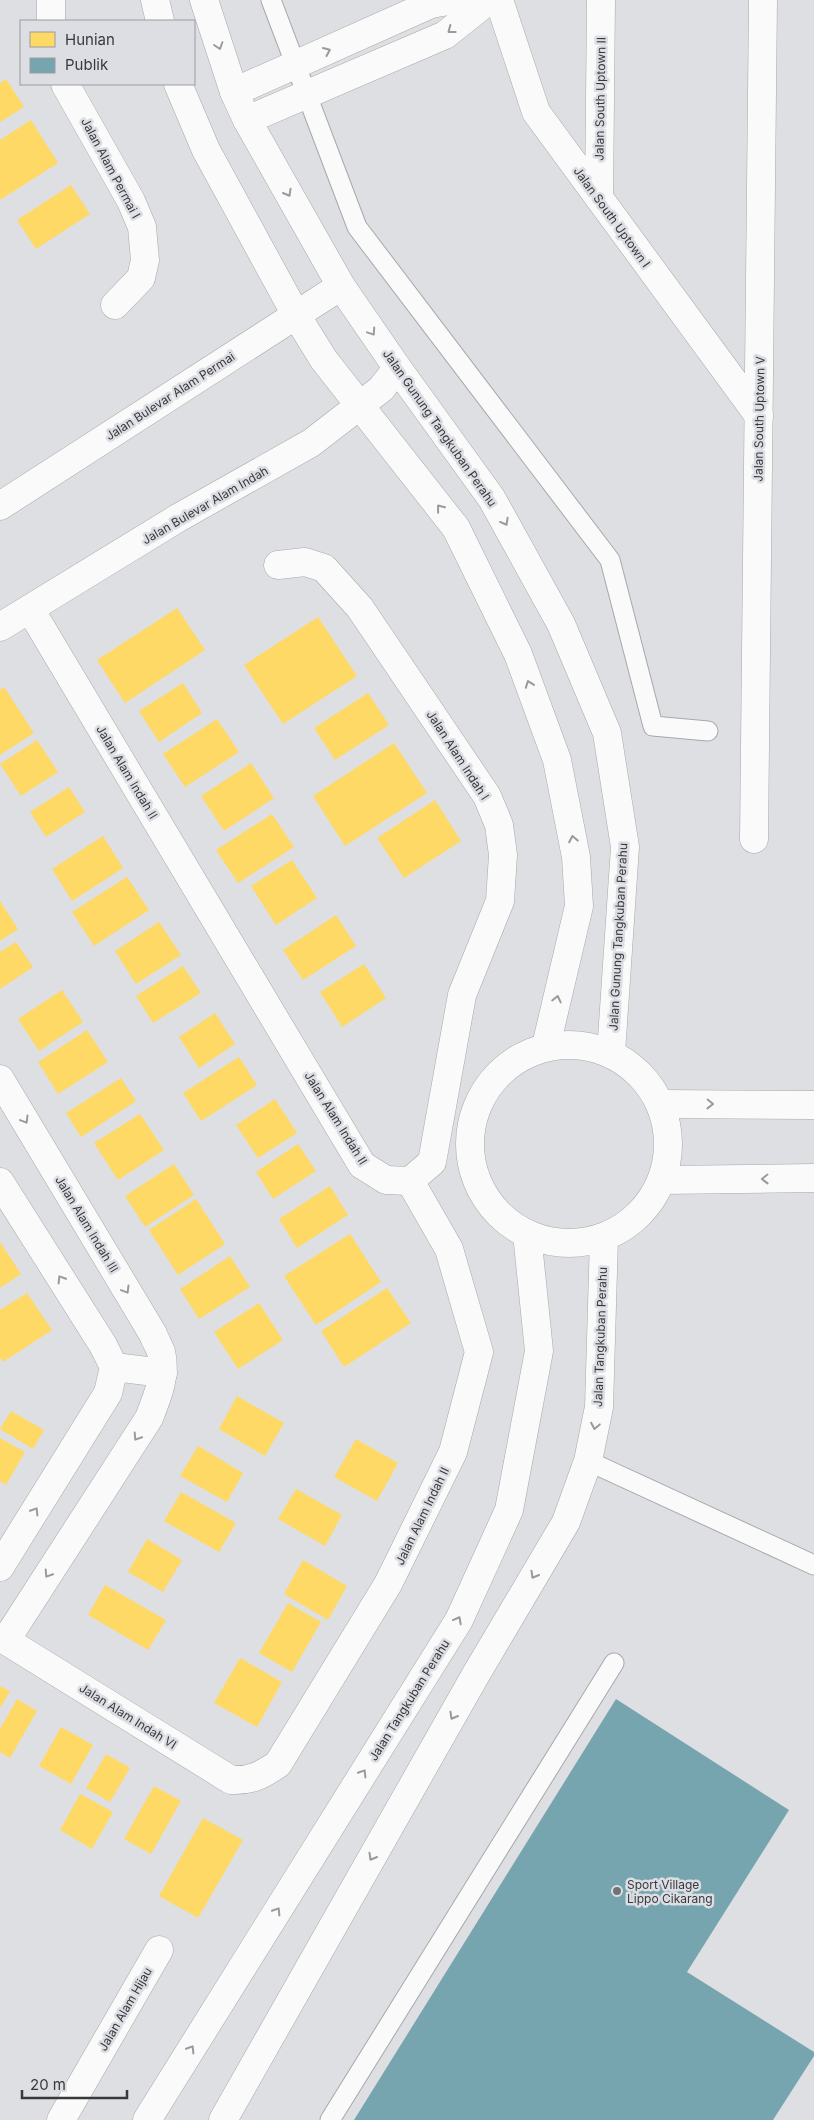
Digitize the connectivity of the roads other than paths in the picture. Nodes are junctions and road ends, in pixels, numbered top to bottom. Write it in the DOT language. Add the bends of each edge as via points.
graph roads {
  1 [pos="51,0"];
  2 [pos="155,0"];
  3 [pos="204,0"];
  4 [pos="271,0"];
  5 [pos="454,0"];
  6 [pos="489,0"];
  7 [pos="499,0"];
  8 [pos="601,0"];
  9 [pos="763,0"];
  10 [pos="50,20"];
  11 [pos="160,20"];
  12 [pos="295,65"];
  13 [pos="66,85"];
  14 [pos="178,85"];
  15 [pos="234,92"];
  16 [pos="306,95"];
  17 [pos="247,120"];
  18 [pos="599,198"];
  19 [pos="341,286"];
  20 [pos="115,305"];
  21 [pos="296,315"];
  22 [pos="396,366"];
  23 [pos="361,405"];
  24 [pos="759,416"];
  25 [pos="0,506"];
  26 [pos="278,565"];
  27 [pos="30,609"];
  28 [pos="0,627"];
  29 [pos="708,731"];
  30 [pos="754,839"];
  31 [pos="546,1046"];
  32 [pos="611,1053"];
  33 [pos="0,1079"];
  34 [pos="661,1104"];
  35 [pos="814,1105"];
  36 [pos="814,1178"];
  37 [pos="662,1180"];
  38 [pos="410,1181"];
  39 [pos="0,1182"];
  40 [pos="527,1234"];
  41 [pos="604,1238"];
  42 [pos="114,1367"];
  43 [pos="163,1373"];
  44 [pos="588,1461"];
  45 [pos="814,1565"];
  46 [pos="0,1567"];
  47 [pos="3,1639"];
  48 [pos="614,1663"];
  49 [pos="259,1776"];
  50 [pos="159,1950"];
  51 [pos="62,2120"];
  52 [pos="147,2120"];
  53 [pos="223,2120"];
  54 [pos="330,2120"];
  1 -- 10 [label="street"];
  2 -- 11 [label="street"];
  3 -- 15 [label="street, Jalan Gunung Tangkuban Perahu, one-way"];
  4 -- 12 [label="lane"];
  12 -- 5 [label="street, one-way" via="431,4"];
  6 -- 16 [label="street, one-way" via="445,35"];
  7 -- 18 [label="street, Jalan South Uptown I" via="536,112"];
  8 -- 18 [label="street, Jalan South Uptown II"];
  9 -- 24 [label="street, Jalan South Uptown V"];
  12 -- 15 [label="street"];
  12 -- 16 [label="lane"];
  13 -- 20 [label="street, Jalan Alam Permai I" via="131,201 142,227 145,260 141,278"];
  14 -- 21 [label="street" via="206,150"];
  15 -- 17 [label="street, Jalan Gunung Tangkuban Perahu"];
  16 -- 17 [label="street"];
  16 -- 29 [label="lane" via="357,227 610,560 653,726"];
  17 -- 19 [label="street, Jalan Gunung Tangkuban Perahu, one-way"];
  18 -- 24 [label="street, Jalan South Uptown I"];
  19 -- 21 [label="street, Jalan Bulevar Alam Permai"];
  19 -- 22 [label="street, Jalan Gunung Tangkuban Perahu, one-way"];
  21 -- 23 [label="street" via="324,360"];
  21 -- 25 [label="street, Jalan Bulevar Alam Permai"];
  22 -- 23 [label="street, Jalan Bulevar Alam Indah" via="381,389"];
  22 -- 32 [label="street, Jalan Gunung Tangkuban Perahu, one-way" via="492,499 561,624 607,733 625,847"];
  23 -- 27 [label="street, Jalan Bulevar Alam Indah" via="311,444 178,518"];
  31 -- 23 [label="street, one-way" via="579,906 576,856 557,760 518,654 456,528"];
  24 -- 30 [label="street, Jalan South Uptown V"];
  26 -- 38 [label="street, Jalan Alam Indah I" via="305,562 324,568 360,608 487,796 499,825 502,855 500,901 462,995 432,1162"];
  27 -- 28 [label="street, Jalan Bulevar Alam Indah"];
  27 -- 38 [label="street, Jalan Alam Indah II" via="362,1165 386,1180"];
  31 -- 32 [label="street" via="590,1046"];
  31 -- 40 [label="street" via="518,1058 494,1077 478,1103 470,1132 471,1164 482,1192 501,1217"];
  32 -- 34 [label="street" via="648,1083"];
  33 -- 43 [label="street, Jalan Alam Indah III, one-way" via="153,1334 161,1353"];
  34 -- 35 [label="street, one-way"];
  34 -- 37 [label="street" via="669,1142"];
  36 -- 37 [label="street, one-way"];
  37 -- 41 [label="street" via="649,1205 629,1224"];
  38 -- 49 [label="street, Jalan Alam Indah II" via="449,1249 479,1352 453,1452 388,1584 278,1764"];
  42 -- 39 [label="street, one-way"];
  40 -- 41 [label="street" via="560,1243"];
  52 -- 40 [label="street, Jalan Tangkuban Perahu, one-way" via="459,1620 509,1510 538,1351"];
  41 -- 44 [label="street, Jalan Tangkuban Perahu, one-way" via="599,1407"];
  42 -- 43 [label="street"];
  46 -- 42 [label="street, one-way" via="108,1393"];
  43 -- 47 [label="street, Jalan Alam Indah III, one-way" via="149,1418"];
  44 -- 45 [label="lane"];
  44 -- 53 [label="street, Jalan Tangkuban Perahu, one-way" via="566,1522"];
  47 -- 49 [label="street, Jalan Alam Indah VI" via="231,1780 246,1781"];
  48 -- 54 [label="lane"];
  50 -- 51 [label="street, Jalan Alam Hijau"];
}
